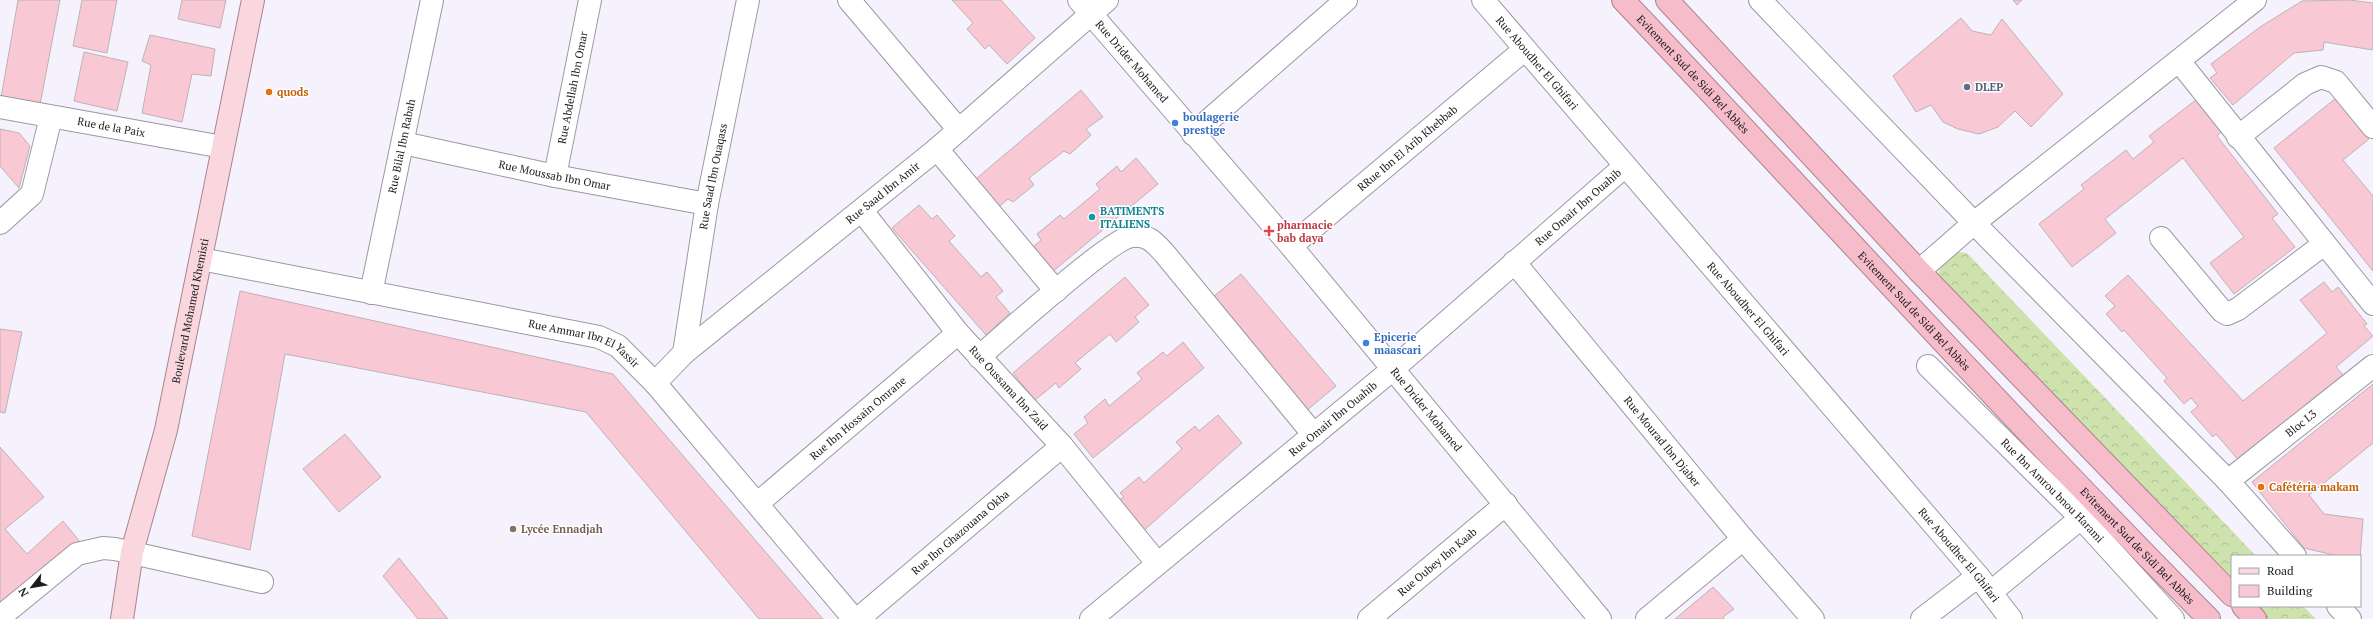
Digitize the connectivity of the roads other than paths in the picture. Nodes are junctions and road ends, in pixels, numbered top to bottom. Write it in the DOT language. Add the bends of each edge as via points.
graph roads {
  1 [pos="253,0"];
  2 [pos="432,0"];
  3 [pos="590,0"];
  4 [pos="748,0"];
  5 [pos="849,0"];
  6 [pos="1346,0"];
  7 [pos="1483,0"];
  8 [pos="1623,0"];
  9 [pos="1667,0"];
  10 [pos="1760,0"];
  11 [pos="2255,0"];
  12 [pos="1092,5"];
  13 [pos="1524,50"];
  14 [pos="2179,61"];
  15 [pos="0,108"];
  16 [pos="52,117"];
  17 [pos="2373,127"];
  18 [pos="959,130"];
  19 [pos="1193,134"];
  20 [pos="2238,137"];
  21 [pos="403,143"];
  22 [pos="223,147"];
  23 [pos="937,149"];
  24 [pos="1625,166"];
  25 [pos="556,176"];
  26 [pos="707,204"];
  27 [pos="862,211"];
  28 [pos="0,223"];
  29 [pos="1974,223"];
  30 [pos="2160,238"];
  31 [pos="2324,244"];
  32 [pos="1291,246"];
  33 [pos="201,259"];
  34 [pos="1514,262"];
  35 [pos="1919,271"];
  36 [pos="1056,291"];
  37 [pos="371,293"];
  38 [pos="2373,304"];
  39 [pos="958,333"];
  40 [pos="684,353"];
  41 [pos="979,357"];
  42 [pos="1928,366"];
  43 [pos="2373,366"];
  44 [pos="1393,369"];
  45 [pos="655,383"];
  46 [pos="1314,435"];
  47 [pos="1062,446"];
  48 [pos="2228,481"];
  49 [pos="758,503"];
  50 [pos="1506,504"];
  51 [pos="2088,512"];
  52 [pos="1743,539"];
  53 [pos="132,552"];
  54 [pos="2294,555"];
  55 [pos="1157,563"];
  56 [pos="262,582"];
  57 [pos="1984,584"];
  58 [pos="2231,594"];
  59 [pos="2244,607"];
  60 [pos="2339,607"];
  61 [pos="0,617"];
  62 [pos="122,619"];
  63 [pos="854,619"];
  64 [pos="858,619"];
  65 [pos="1091,619"];
  66 [pos="1369,619"];
  67 [pos="1600,619"];
  68 [pos="1647,619"];
  69 [pos="1813,619"];
  70 [pos="1922,619"];
  71 [pos="2010,619"];
  72 [pos="2173,619"];
  73 [pos="2209,619"];
  74 [pos="2255,619"];
  75 [pos="2350,619"];
  1 -- 22 [label="main road, Boulevard Mohamed Khemisti"];
  2 -- 21 [label="street, Rue Bilal Ibn Rabah"];
  3 -- 25 [label="street, Rue Abdellah Ibn Omar"];
  4 -- 26 [label="street, Rue Saad Ibn Ouaqass"];
  5 -- 18 [label="street"];
  6 -- 19 [label="street"];
  7 -- 13 [label="street, Rue Aboudher El Ghifari"];
  8 -- 51 [label="highway, Evitement Sud de Sidi Bel Abbès" via="1807,193"];
  9 -- 35 [label="highway"];
  10 -- 29 [label="street"];
  11 -- 14 [label="street"];
  12 -- 18 [label="street, Rue Saad Ibn Amir"];
  12 -- 19 [label="street, Rue Drider Mohamed"];
  13 -- 24 [label="street, Rue Aboudher El Ghifari"];
  13 -- 32 [label="street, RRue Ibn El Arib Khebbab"];
  14 -- 20 [label="street"];
  14 -- 29 [label="street"];
  15 -- 16 [label="street, Rue de la Paix"];
  16 -- 22 [label="street, Rue de la Paix"];
  16 -- 28 [label="street" via="32,194"];
  17 -- 20 [label="street" via="2336,82 2321,77 2305,84"];
  18 -- 23 [label="street, Rue Saad Ibn Amir"];
  19 -- 32 [label="street, Rue Drider Mohamed"];
  20 -- 31 [label="street"];
  21 -- 25 [label="street, Rue Moussab Ibn Omar"];
  21 -- 37 [label="street, Rue Bilal Ibn Rabah"];
  22 -- 33 [label="main road, Boulevard Mohamed Khemisti"];
  23 -- 27 [label="street, Rue Saad Ibn Amir"];
  23 -- 36 [label="street"];
  24 -- 34 [label="street, Rue Omair Ibn Ouahib"];
  24 -- 57 [label="street, Rue Aboudher El Ghifari"];
  25 -- 26 [label="street, Rue Moussab Ibn Omar"];
  26 -- 40 [label="street, Rue Saad Ibn Ouaqass"];
  27 -- 39 [label="street, Rue Oussama Ibn Zaid"];
  27 -- 40 [label="street, Rue Saad Ibn Amir"];
  29 -- 35 [label="street"];
  29 -- 48 [label="street"];
  30 -- 31 [label="street" via="2226,314 2238,309"];
  31 -- 38 [label="street"];
  32 -- 44 [label="street, Rue Drider Mohamed"];
  33 -- 37 [label="street, Rue Ammar Ibn El Yassir"];
  33 -- 53 [label="main road, Boulevard Mohamed Khemisti" via="166,430"];
  34 -- 44 [label="street, Rue Omair Ibn Ouahib"];
  34 -- 52 [label="street, Rue Mourad Ibn Djaber"];
  35 -- 58 [label="highway"];
  36 -- 41 [label="street"];
  36 -- 46 [label="street" via="1124,238 1146,237 1165,254"];
  37 -- 45 [label="street, Rue Ammar Ibn El Yassir" via="599,337 618,346"];
  39 -- 41 [label="street, Rue Oussama Ibn Zaid"];
  39 -- 49 [label="street, Rue Ibn Hossain Omrane"];
  40 -- 45 [label="street, Rue Saad Ibn Amir"];
  41 -- 47 [label="street, Rue Oussama Ibn Zaid"];
  42 -- 51 [label="street, Rue Ibn Amrou bnou Harami"];
  43 -- 48 [label="street, Bloc L3"];
  44 -- 46 [label="street, Rue Omair Ibn Ouahib"];
  44 -- 50 [label="street, Rue Drider Mohamed"];
  45 -- 49 [label="street, Rue Ammar Ibn El Yassir"];
  46 -- 55 [label="street, Rue Omair Ibn Ouahib"];
  47 -- 55 [label="street, Rue Oussama Ibn Zaid"];
  47 -- 64 [label="street, Rue Ibn Ghazouana Okba"];
  48 -- 54 [label="street"];
  49 -- 63 [label="street, Rue Ammar Ibn El Yassir"];
  50 -- 66 [label="street, Rue Oubey Ibn Kaab"];
  50 -- 67 [label="street, Rue Drider Mohamed"];
  51 -- 57 [label="street"];
  51 -- 72 [label="street, Rue Ibn Amrou bnou Harami"];
  51 -- 73 [label="highway, Evitement Sud de Sidi Bel Abbès"];
  52 -- 68 [label="street"];
  52 -- 69 [label="street, Rue Mourad Ibn Djaber"];
  53 -- 56 [label="street"];
  53 -- 61 [label="street" via="103,548 77,554"];
  53 -- 62 [label="main road, Boulevard Mohamed Khemisti"];
  55 -- 65 [label="street, Rue Omair Ibn Ouahib"];
  57 -- 70 [label="street"];
  57 -- 71 [label="street, Rue Aboudher El Ghifari"];
  59 -- 74 [label="highway"];
  60 -- 75 [label="street"];
}
